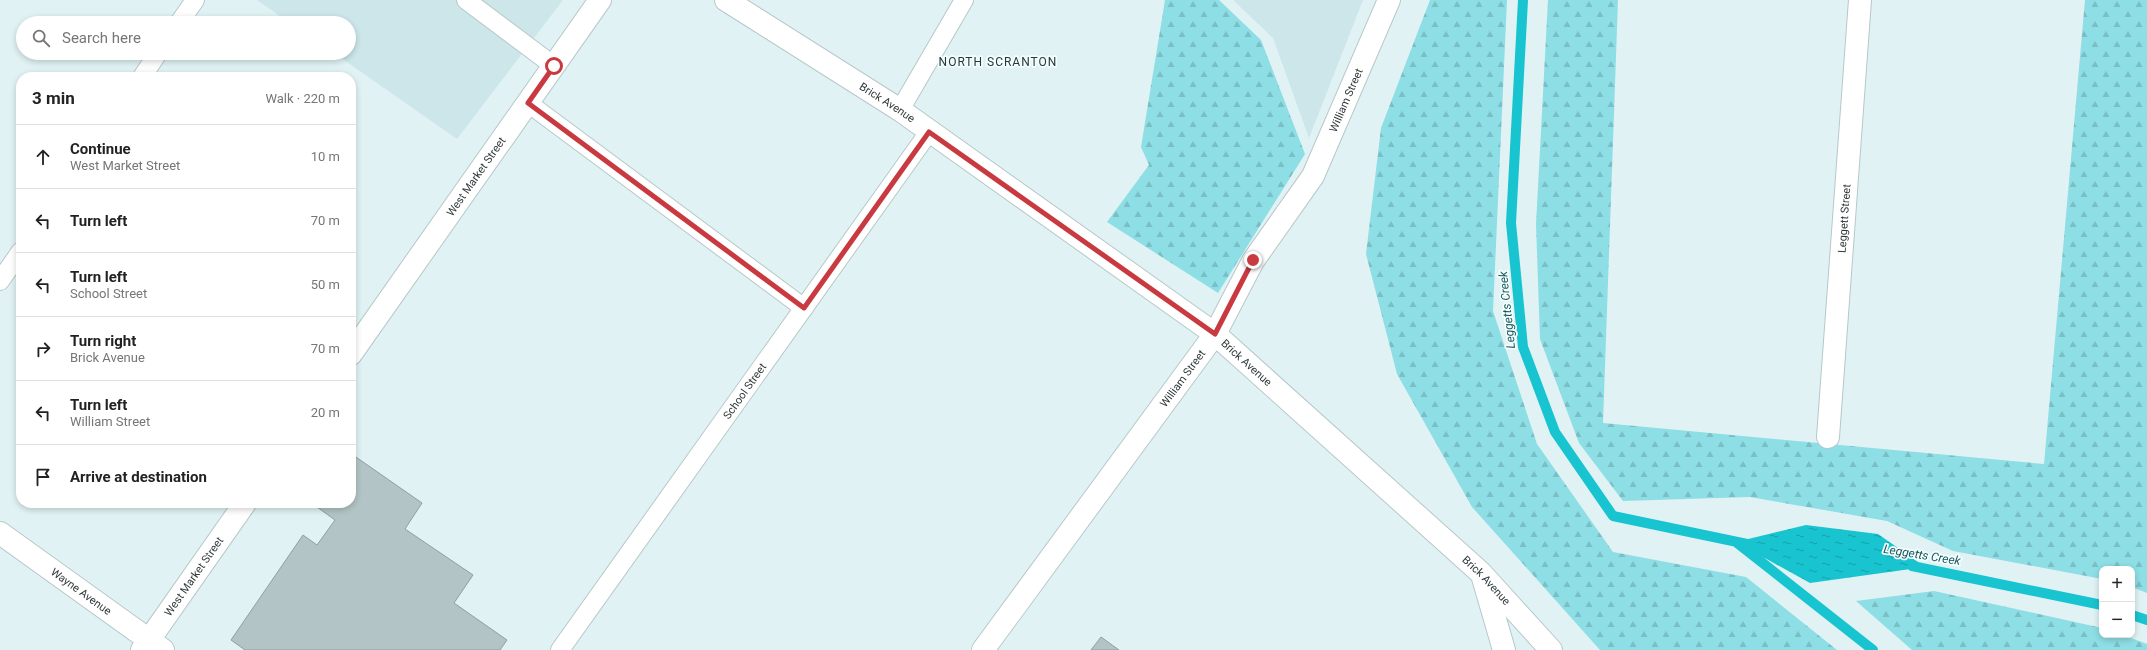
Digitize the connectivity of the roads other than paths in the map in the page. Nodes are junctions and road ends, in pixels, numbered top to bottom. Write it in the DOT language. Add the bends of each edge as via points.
graph roads {
  1 [pos="195,0"];
  2 [pos="466,0"];
  3 [pos="600,0"];
  4 [pos="726,0"];
  5 [pos="964,0"];
  6 [pos="1389,0"];
  7 [pos="1860,0"];
  8 [pos="184,16"];
  9 [pos="153,60"];
  10 [pos="554,66"];
  11 [pos="145,72"];
  12 [pos="528,103"];
  13 [pos="900,110"];
  14 [pos="929,132"];
  15 [pos="16,258"];
  16 [pos="0,281"];
  17 [pos="804,308"];
  18 [pos="1215,334"];
  19 [pos="356,347"];
  20 [pos="1828,437"];
  21 [pos="243,508"];
  22 [pos="0,533"];
  23 [pos="1481,573"];
  24 [pos="151,647"];
  25 [pos="560,650"];
  26 [pos="983,650"];
  27 [pos="1504,650"];
  28 [pos="1551,650"];
  1 -- 8 [label="lane"];
  2 -- 10 [label="lane"];
  3 -- 10 [label="street, West Market Street"];
  4 -- 13 [label="street, Brick Avenue"];
  5 -- 13 [label="lane"];
  6 -- 18 [label="street, William Street" via="1313,176 1253,260"];
  7 -- 20 [label="street, Leggett Street"];
  9 -- 11 [label="lane"];
  10 -- 12 [label="street, West Market Street"];
  12 -- 17 [label="lane"];
  12 -- 19 [label="street, West Market Street"];
  13 -- 14 [label="street, Brick Avenue"];
  14 -- 17 [label="lane, School Street"];
  14 -- 18 [label="street, Brick Avenue"];
  15 -- 16 [label="lane"];
  17 -- 25 [label="lane, School Street"];
  18 -- 23 [label="street, Brick Avenue"];
  18 -- 26 [label="street, William Street"];
  21 -- 24 [label="street, West Market Street"];
  22 -- 24 [label="street, Wayne Avenue"];
  23 -- 27 [label="street"];
  23 -- 28 [label="street, Brick Avenue"];
}
